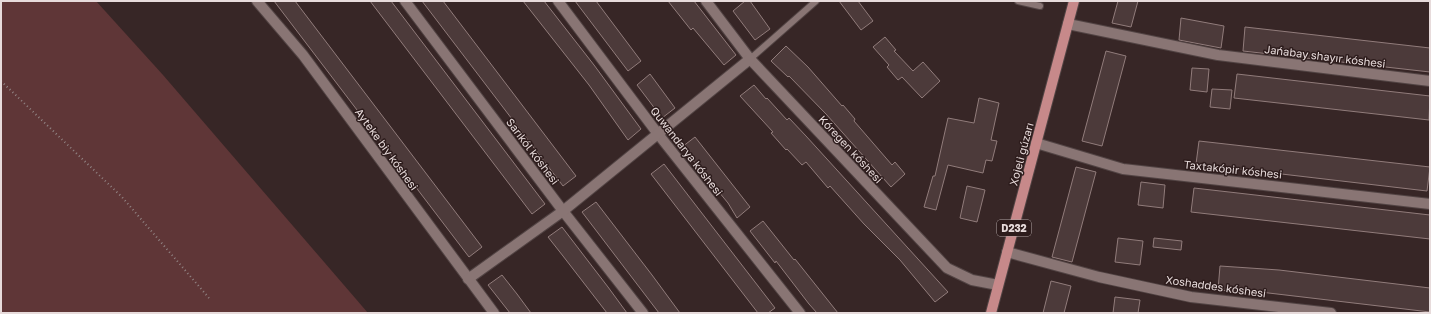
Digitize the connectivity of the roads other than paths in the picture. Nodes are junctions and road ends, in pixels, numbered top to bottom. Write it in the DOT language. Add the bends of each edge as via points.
graph roads {
  1 [pos="257,1"];
  2 [pos="405,1"];
  3 [pos="558,1"];
  4 [pos="706,1"];
  5 [pos="816,1"];
  6 [pos="1018,1"];
  7 [pos="1074,1"];
  8 [pos="1040,6"];
  9 [pos="1068,24"];
  10 [pos="750,59"];
  11 [pos="1430,81"];
  12 [pos="658,134"];
  13 [pos="1036,143"];
  14 [pos="1430,204"];
  15 [pos="563,211"];
  16 [pos="1007,252"];
  17 [pos="468,279"];
  18 [pos="998,285"];
  19 [pos="494,313"];
  20 [pos="643,313"];
  21 [pos="800,313"];
  22 [pos="991,313"];
  23 [pos="1330,313"];
  1 -- 17 [label="street, Ayteke biy kóshesi" via="303,55"];
  2 -- 15 [label="street, Sarıkól kóshesi"];
  3 -- 12 [label="street, Quwandarya kóshesi"];
  4 -- 10 [label="street, Kóregen kóshesi"];
  5 -- 10 [label="lane"];
  6 -- 8 [label="lane"];
  7 -- 9 [label="main road, Xojeli gúzarı / D232"];
  9 -- 11 [label="street, Jańabay shayır kóshesi" via="1218,55"];
  9 -- 13 [label="main road, Xojeli gúzarı / D232"];
  10 -- 12 [label="street"];
  10 -- 18 [label="street, Kóregen kóshesi" via="947,268 972,280"];
  12 -- 15 [label="street"];
  12 -- 21 [label="street, Quwandarya kóshesi"];
  13 -- 14 [label="street, Taxtakópir kóshesi" via="1123,169"];
  13 -- 16 [label="main road, Xojeli gúzarı / D232"];
  15 -- 17 [label="street"];
  15 -- 20 [label="street, Sarıkól kóshesi"];
  16 -- 18 [label="main road, Xojeli gúzarı / D232"];
  16 -- 23 [label="street, Xoshaddes kóshesi" via="1099,277 1191,297"];
  17 -- 19 [label="street, Ayteke biy kóshesi"];
  18 -- 22 [label="main road, Xojeli gúzarı / D232"];
}
